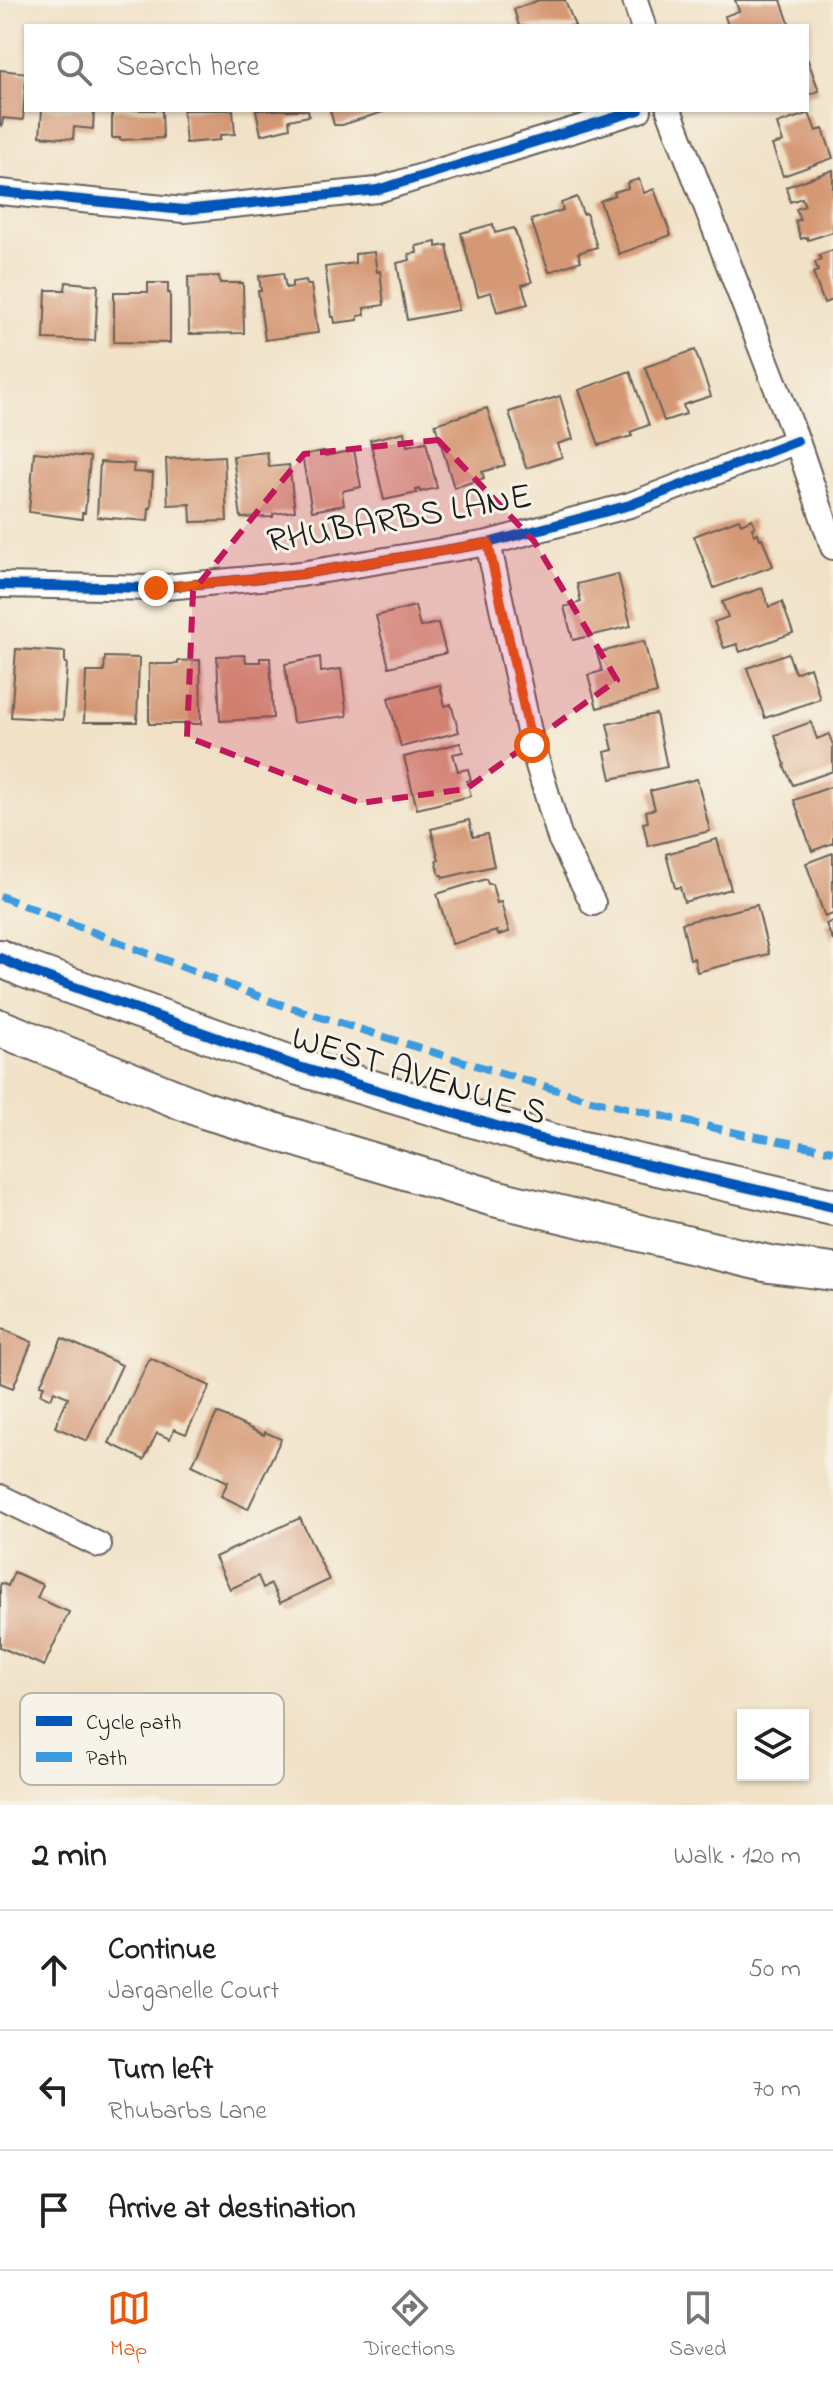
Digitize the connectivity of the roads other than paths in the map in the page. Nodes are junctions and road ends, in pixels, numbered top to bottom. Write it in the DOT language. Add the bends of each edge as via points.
graph roads {
  1 [pos="635,0"];
  2 [pos="642,24"];
  3 [pos="632,112"];
  4 [pos="670,112"];
  5 [pos="0,192"];
  6 [pos="797,441"];
  7 [pos="488,543"];
  8 [pos="833,547"];
  9 [pos="0,585"];
  10 [pos="593,903"];
  11 [pos="0,958"];
  12 [pos="0,1028"];
  13 [pos="833,1207"];
  14 [pos="833,1272"];
  15 [pos="0,1497"];
  16 [pos="99,1545"];
  1 -- 2 [label="street"];
  3 -- 5 [label="street" via="377,190 184,210"];
  4 -- 6 [label="street"];
  6 -- 7 [label="street, RHUBARBS LANE" via="630,505"];
  6 -- 8 [label="street"];
  7 -- 9 [label="street, RHUBARBS LANE" via="301,574 156,588"];
  7 -- 10 [label="street" via="532,745 560,838"];
  11 -- 13 [label="street, WEST AVENUE S" via="299,1067 542,1140"];
  12 -- 14 [label="street" via="204,1110 494,1198 769,1264"];
  15 -- 16 [label="street"];
}
